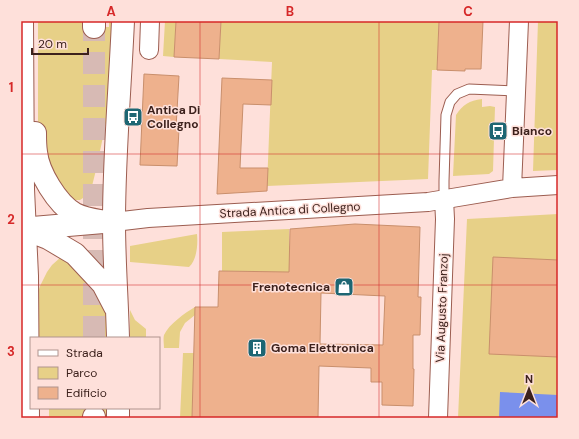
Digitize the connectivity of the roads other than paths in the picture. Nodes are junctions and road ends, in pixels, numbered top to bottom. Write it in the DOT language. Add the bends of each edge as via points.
graph roads {
  1 [pos="22,21"];
  2 [pos="123,21"];
  3 [pos="150,21"];
  4 [pos="519,21"];
  5 [pos="149,50"];
  6 [pos="22,82"];
  7 [pos="516,91"];
  8 [pos="558,186"];
  9 [pos="512,188"];
  10 [pos="444,199"];
  11 [pos="110,222"];
  12 [pos="23,229"];
  13 [pos="118,311"];
  14 [pos="118,337"];
  15 [pos="28,418"];
  16 [pos="438,418"];
  1 -- 6 [label="main road"];
  2 -- 11 [label="main road"];
  3 -- 5 [label="street"];
  4 -- 7 [label="street"];
  6 -- 11 [label="main road" via="35,122 39,166 51,189 66,208 76,214"];
  6 -- 12 [label="main road"];
  7 -- 9 [label="street"];
  7 -- 10 [label="lane" via="469,89 457,94 450,102 446,115"];
  8 -- 9 [label="street, Strada Antica di Collegno"];
  9 -- 10 [label="street, Strada Antica di Collegno"];
  10 -- 11 [label="street, Strada Antica di Collegno"];
  10 -- 16 [label="street, Via Augusto Franzoj"];
  11 -- 12 [label="main road, Strada Antica di Collegno"];
  11 -- 13 [label="main road"];
  12 -- 13 [label="main road" via="48,238 75,254 103,284"];
  12 -- 15 [label="main road" via="27,276"];
  13 -- 14 [label="main road"];
}
